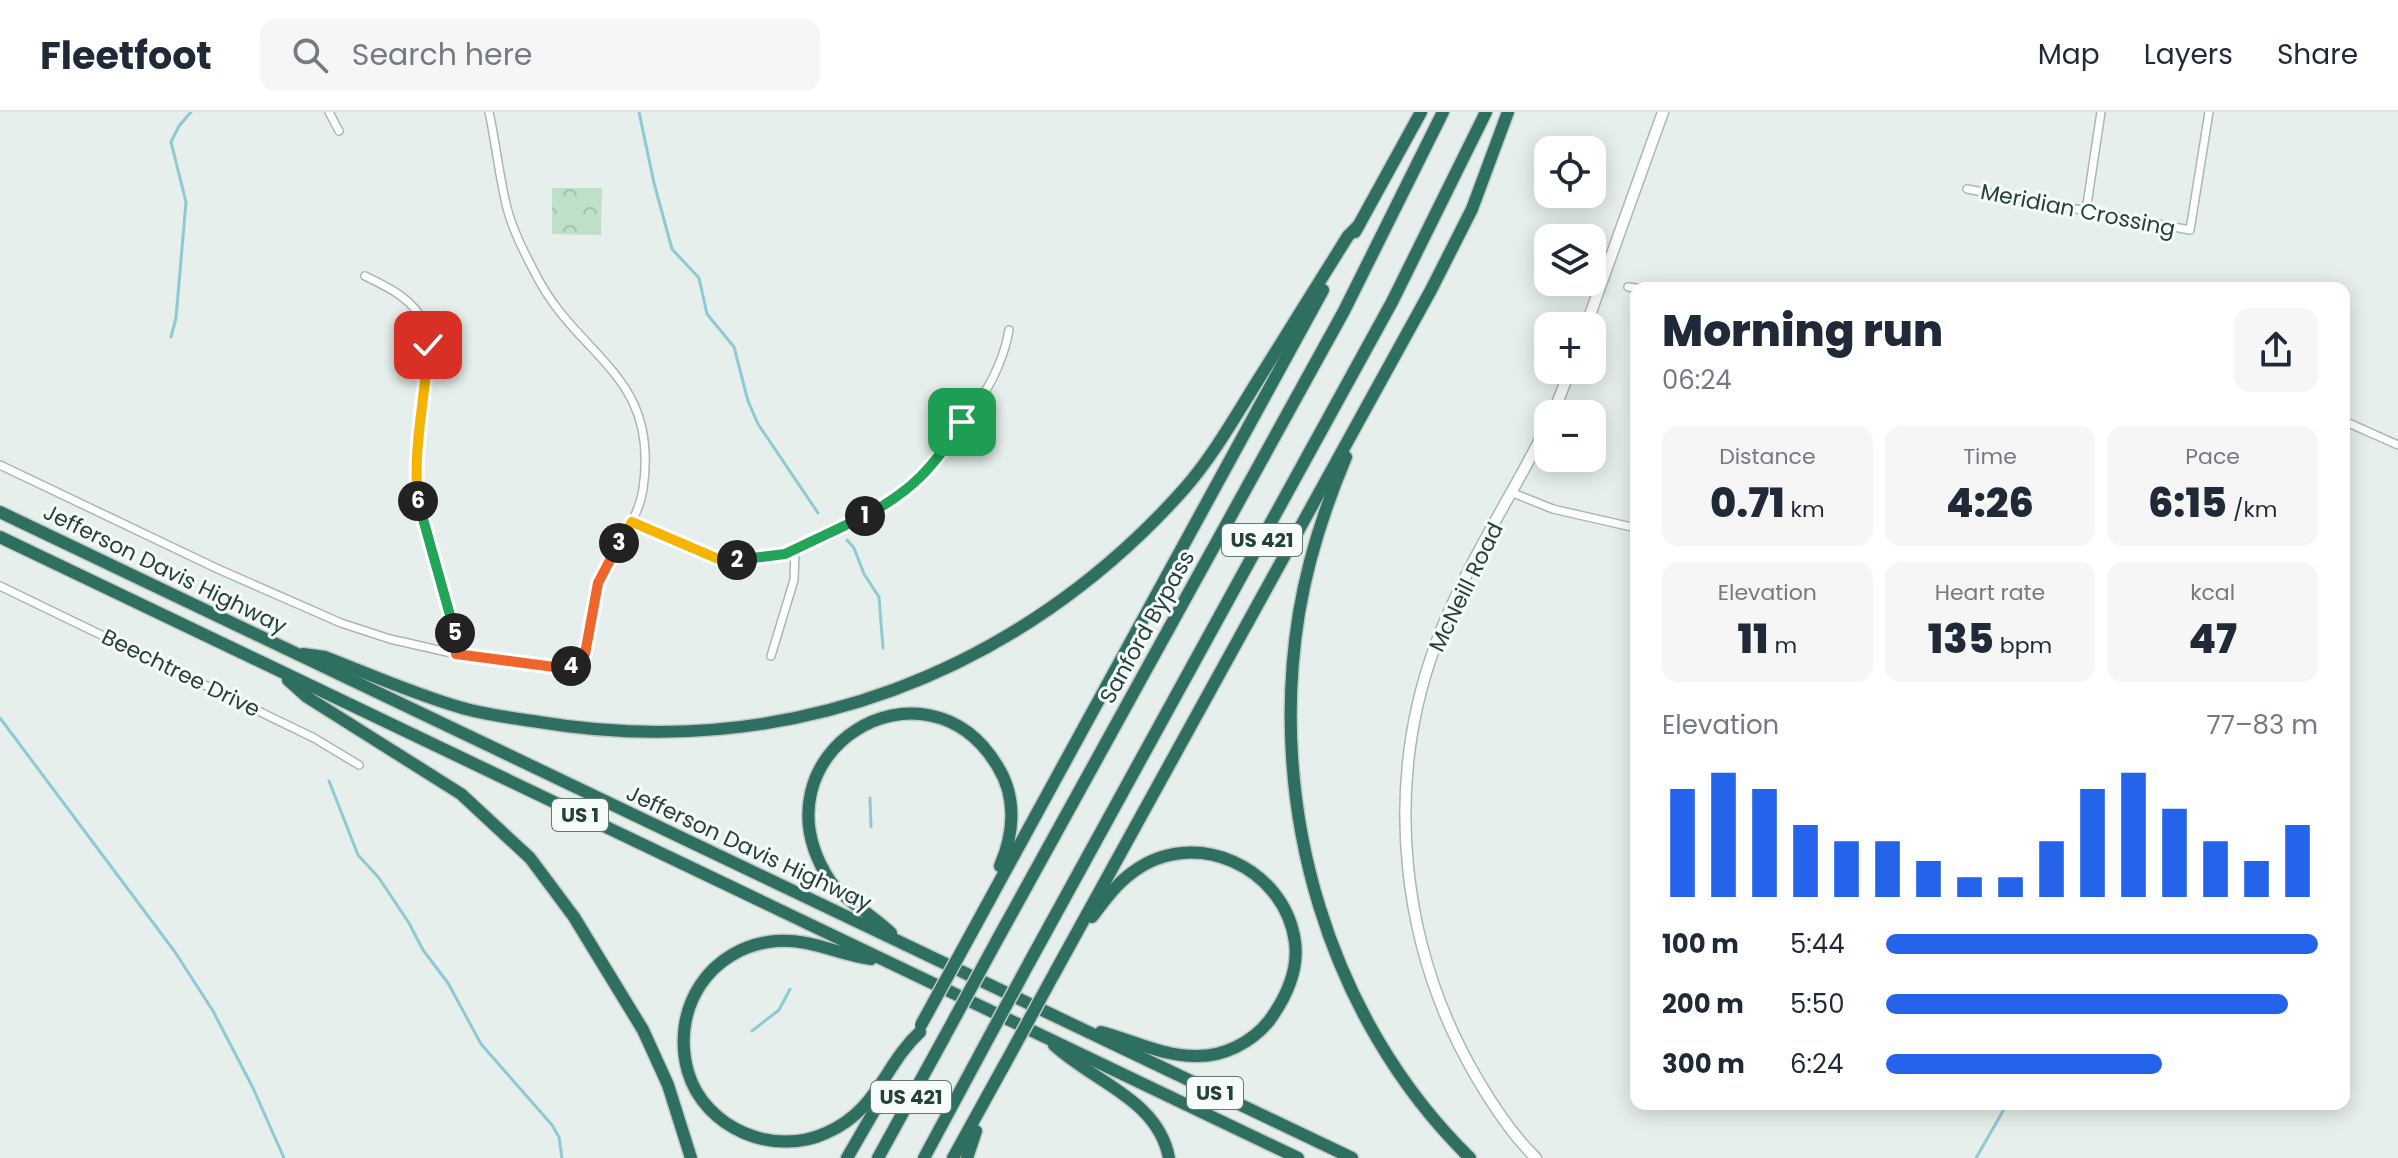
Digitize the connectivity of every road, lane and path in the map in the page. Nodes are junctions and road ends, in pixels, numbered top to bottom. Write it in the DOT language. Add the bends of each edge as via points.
graph roads {
  1 [pos="329,112"];
  2 [pos="489,112"];
  3 [pos="1421,112"];
  4 [pos="1443,112"];
  5 [pos="1486,112"];
  6 [pos="1508,112"];
  7 [pos="1663,112"];
  8 [pos="2101,112"];
  9 [pos="2209,112"];
  10 [pos="339,131"];
  11 [pos="1967,189"];
  12 [pos="2086,211"];
  13 [pos="1359,225"];
  14 [pos="365,276"];
  15 [pos="1591,312"];
  16 [pos="1009,330"];
  17 [pos="1393,360"];
  18 [pos="2350,424"];
  19 [pos="2398,445"];
  20 [pos="1534,452"];
  21 [pos="0,465"];
  22 [pos="1513,493"];
  23 [pos="0,512"];
  24 [pos="632,522"];
  25 [pos="1630,527"];
  26 [pos="0,537"];
  27 [pos="795,550"];
  28 [pos="0,586"];
  29 [pos="293,653"];
  30 [pos="456,654"];
  31 [pos="771,656"];
  32 [pos="277,670"];
  33 [pos="359,765"];
  34 [pos="972,932"];
  35 [pos="897,939"];
  36 [pos="883,960"];
  37 [pos="1056,970"];
  38 [pos="920,1028"];
  39 [pos="1078,1028"];
  40 [pos="1046,1037"];
  41 [pos="1006,1062"];
  42 [pos="691,1158"];
  43 [pos="847,1158"];
  44 [pos="878,1158"];
  45 [pos="924,1158"];
  46 [pos="953,1158"];
  47 [pos="967,1158"];
  48 [pos="1169,1158"];
  49 [pos="1298,1158"];
  50 [pos="1352,1158"];
  51 [pos="1470,1158"];
  52 [pos="1536,1158"];
  1 -- 10 [label="street"];
  2 -- 24 [label="street" via="507,209 527,258 554,305 633,398 646,456 643,493"];
  3 -- 13 [label="highway"];
  4 -- 44 [label="highway, Sanford Bypass / US 421, bridge" via="1344,311"];
  5 -- 45 [label="highway, US 421, bridge" via="1392,302"];
  6 -- 17 [label="highway" via="1472,209"];
  7 -- 15 [label="street"];
  8 -- 12 [label="street"];
  9 -- 12 [label="street, Meridian Crossing" via="2190,230"];
  11 -- 12 [label="street, Meridian Crossing"];
  13 -- 29 [label="highway" via="1186,486 1109,564 996,645 875,698 782,721 687,732 585,730 461,708 325,657"];
  13 -- 34 [label="highway"];
  14 -- 30 [label="street" via="403,297 426,327 417,499 454,624"];
  16 -- 27 [label="street" via="979,401 922,478 880,508"];
  17 -- 37 [label="highway"];
  17 -- 51 [label="highway" via="1335,484 1307,575 1291,679 1293,783 1317,900 1352,990 1391,1062"];
  18 -- 19 [label="street"];
  20 -- 22 [label="street, McNeill Road"];
  21 -- 30 [label="street" via="341,623"];
  22 -- 25 [label="street" via="1553,509"];
  22 -- 52 [label="street, McNeill Road" via="1461,586 1421,688 1405,825 1412,906 1439,1001 1493,1105"];
  23 -- 29 [label="highway, Jefferson Davis Highway / US 1"];
  24 -- 27 [label="street" via="716,558 757,559"];
  24 -- 30 [label="street" via="598,583 585,654 578,664 562,668"];
  26 -- 32 [label="highway, Jefferson Davis Highway / US 1"];
  27 -- 31 [label="street" via="794,580"];
  28 -- 33 [label="street, Beechtree Drive" via="300,731"];
  29 -- 35 [label="highway, Jefferson Davis Highway / US 1"];
  32 -- 36 [label="highway, Jefferson Davis Highway / US 1"];
  32 -- 42 [label="highway" via="307,697 461,794 530,858 574,917 643,1030 668,1085"];
  34 -- 35 [label="highway" via="1013,823 1006,782 987,750 963,730 934,717 899,715 863,725 832,750 811,790 809,812 811,838 833,885"];
  34 -- 38 [label="highway, bridge"];
  35 -- 39 [label="highway, Jefferson Davis Highway / US 1"];
  36 -- 38 [label="highway" via="802,941 752,945 727,956 700,981 683,1044 689,1074 703,1101 744,1134 765,1141 812,1139 848,1122 868,1102"];
  36 -- 40 [label="highway, Jefferson Davis Highway / US 1"];
  37 -- 39 [label="highway" via="1111,892 1133,871 1160,857 1214,853 1238,862 1274,893 1288,917 1295,943 1282,1003 1240,1046 1216,1054 1168,1054"];
  37 -- 41 [label="highway, bridge"];
  38 -- 43 [label="highway"];
  39 -- 50 [label="highway, Jefferson Davis Highway / US 1"];
  40 -- 48 [label="highway" via="1072,1063 1116,1088 1152,1119"];
  40 -- 49 [label="highway, Jefferson Davis Highway / US 1"];
  41 -- 46 [label="highway"];
  41 -- 47 [label="highway"];
}
